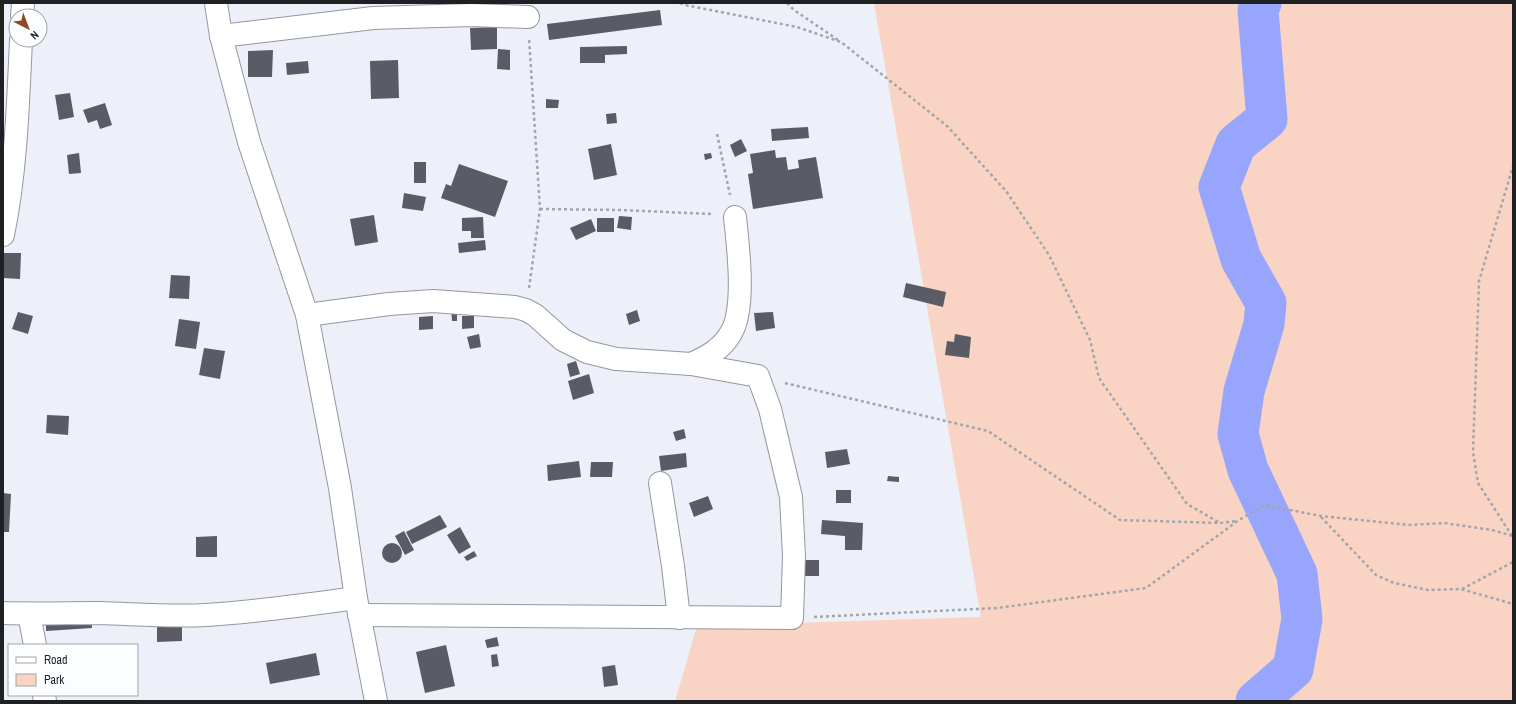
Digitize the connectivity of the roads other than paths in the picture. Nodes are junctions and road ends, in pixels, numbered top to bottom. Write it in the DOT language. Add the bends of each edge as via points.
graph roads {
  1 [pos="216,3"];
  2 [pos="528,17"];
  3 [pos="221,36"];
  4 [pos="21,48"];
  5 [pos="735,217"];
  6 [pos="3,235"];
  7 [pos="307,314"];
  8 [pos="691,364"];
  9 [pos="660,482"];
  10 [pos="358,606"];
  11 [pos="3,613"];
  12 [pos="29,614"];
  13 [pos="679,618"];
  14 [pos="35,644"];
  15 [pos="376,701"];
  1 -- 3 [label="street"];
  2 -- 3 [label="street" via="471,15 373,18"];
  3 -- 7 [label="street" via="249,142"];
  4 -- 6 [label="street" via="16,154"];
  5 -- 8 [label="street" via="740,269 736,318 732,332 713,353"];
  7 -- 8 [label="street" via="433,301 515,307 535,315 564,340 586,352 616,359"];
  7 -- 10 [label="street" via="340,488"];
  8 -- 13 [label="street" via="758,376 770,409 791,497 794,556 792,618"];
  9 -- 13 [label="street"];
  10 -- 12 [label="street" via="204,615"];
  10 -- 13 [label="street"];
  10 -- 15 [label="street"];
  11 -- 12 [label="street"];
  12 -- 14 [label="street"];
}
